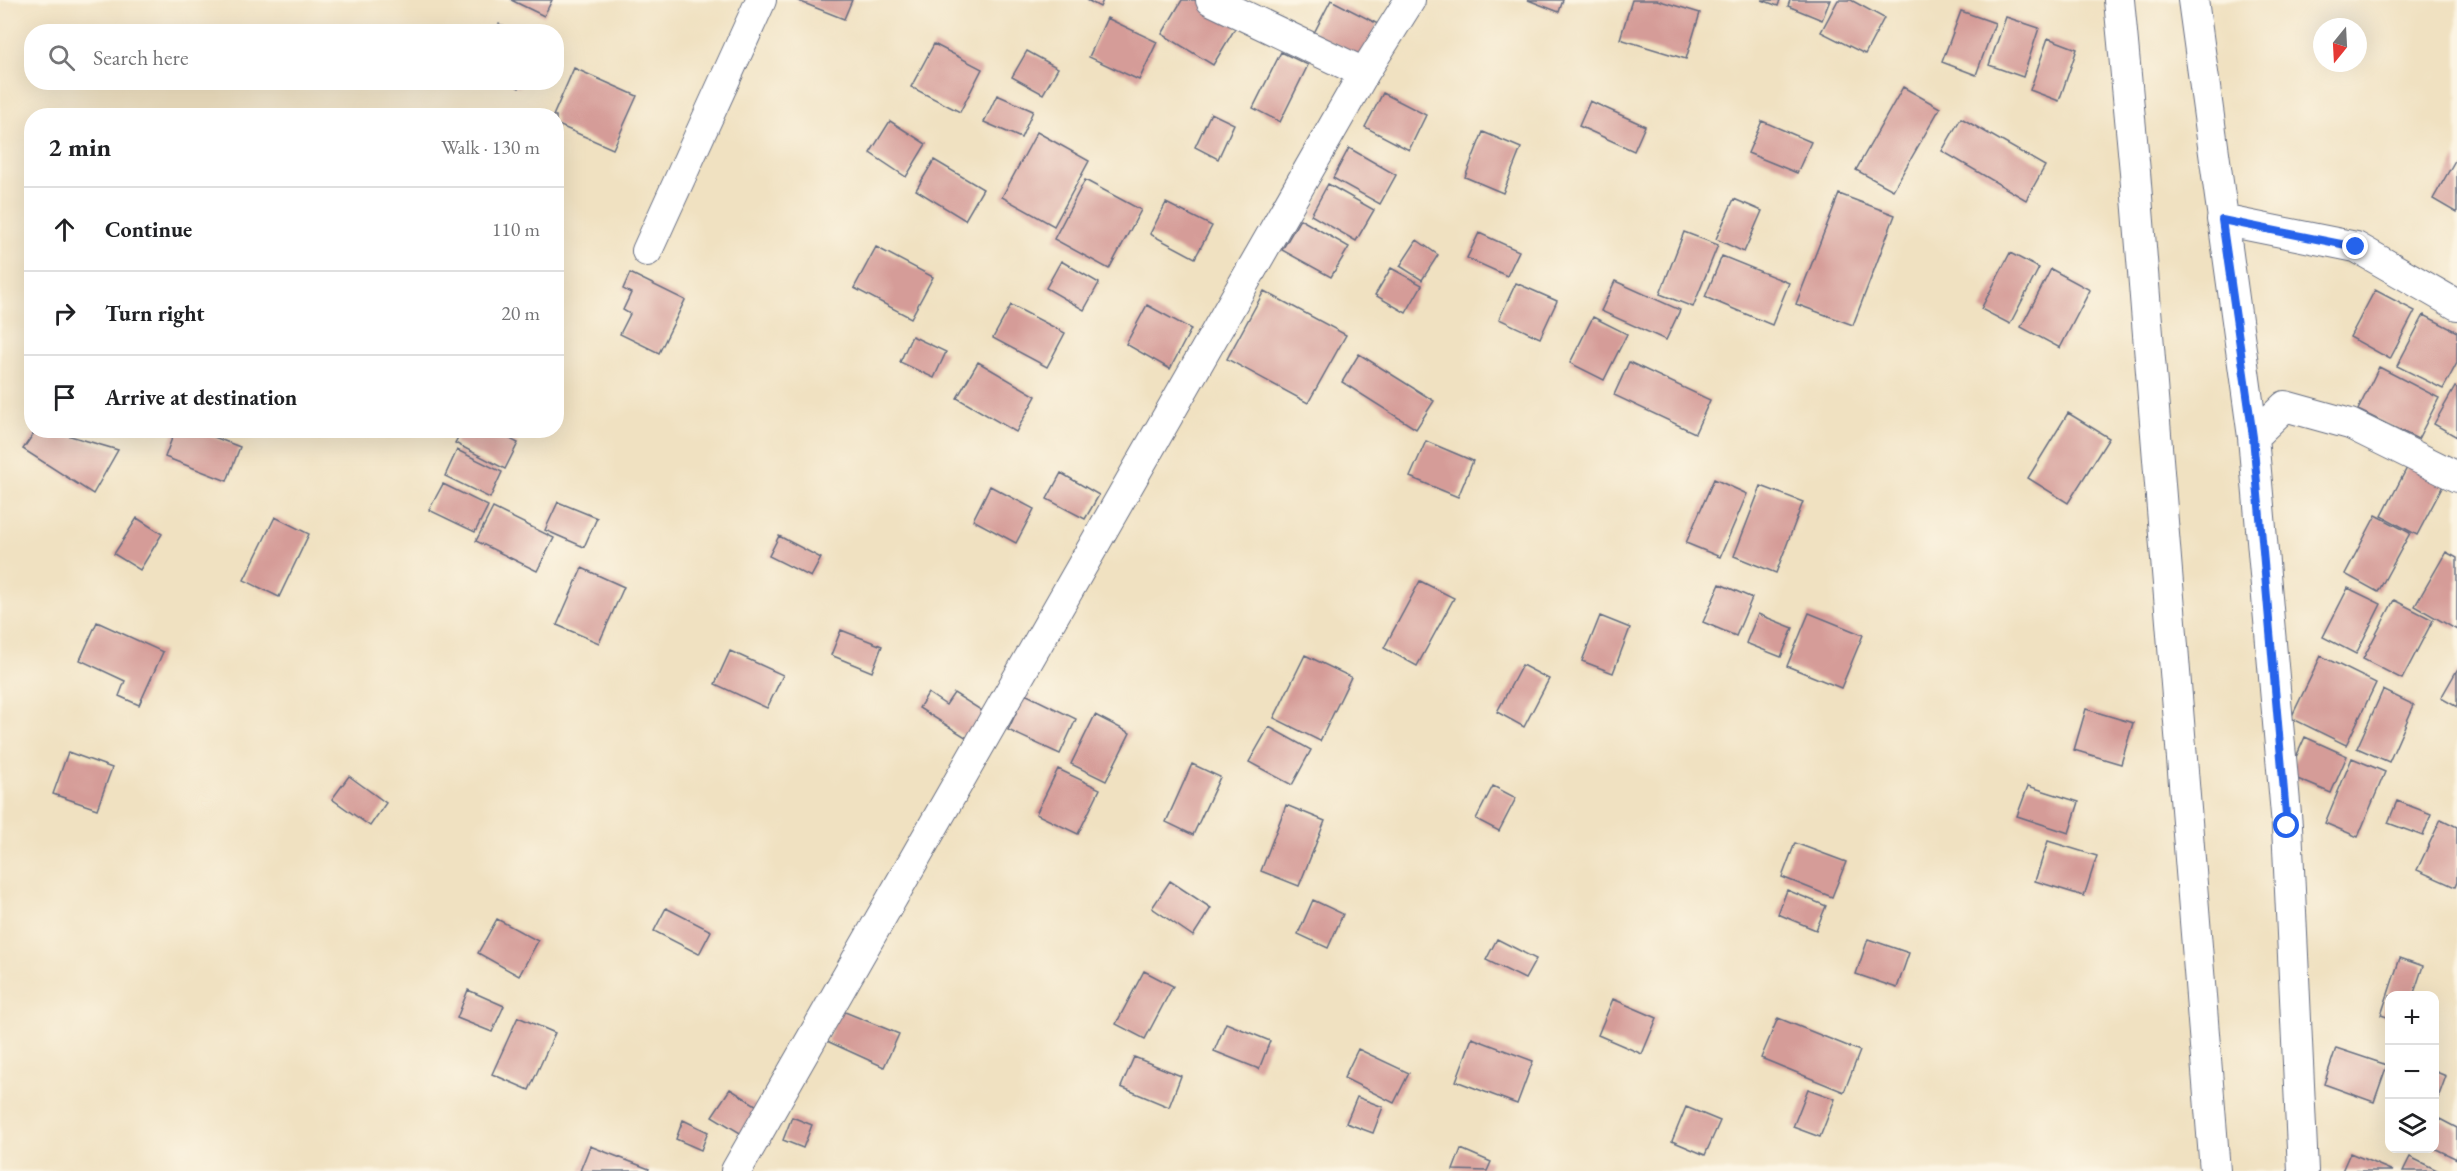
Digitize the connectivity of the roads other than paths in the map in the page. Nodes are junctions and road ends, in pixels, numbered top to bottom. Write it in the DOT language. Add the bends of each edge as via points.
graph roads {
  1 [pos="761,0"];
  2 [pos="1211,0"];
  3 [pos="1410,0"];
  4 [pos="2119,0"];
  5 [pos="2193,0"];
  6 [pos="1364,73"];
  7 [pos="2222,220"];
  8 [pos="647,252"];
  9 [pos="2457,305"];
  10 [pos="2253,437"];
  11 [pos="2457,477"];
  12 [pos="736,1171"];
  13 [pos="2215,1171"];
  14 [pos="2303,1171"];
  1 -- 8 [label="street"];
  2 -- 6 [label="street"];
  3 -- 6 [label="street"];
  4 -- 13 [label="street"];
  5 -- 7 [label="street"];
  6 -- 12 [label="street"];
  7 -- 9 [label="street" via="2356,247"];
  7 -- 10 [label="street"];
  10 -- 11 [label="street" via="2285,406 2350,424"];
  10 -- 14 [label="street" via="2287,826"];
}
